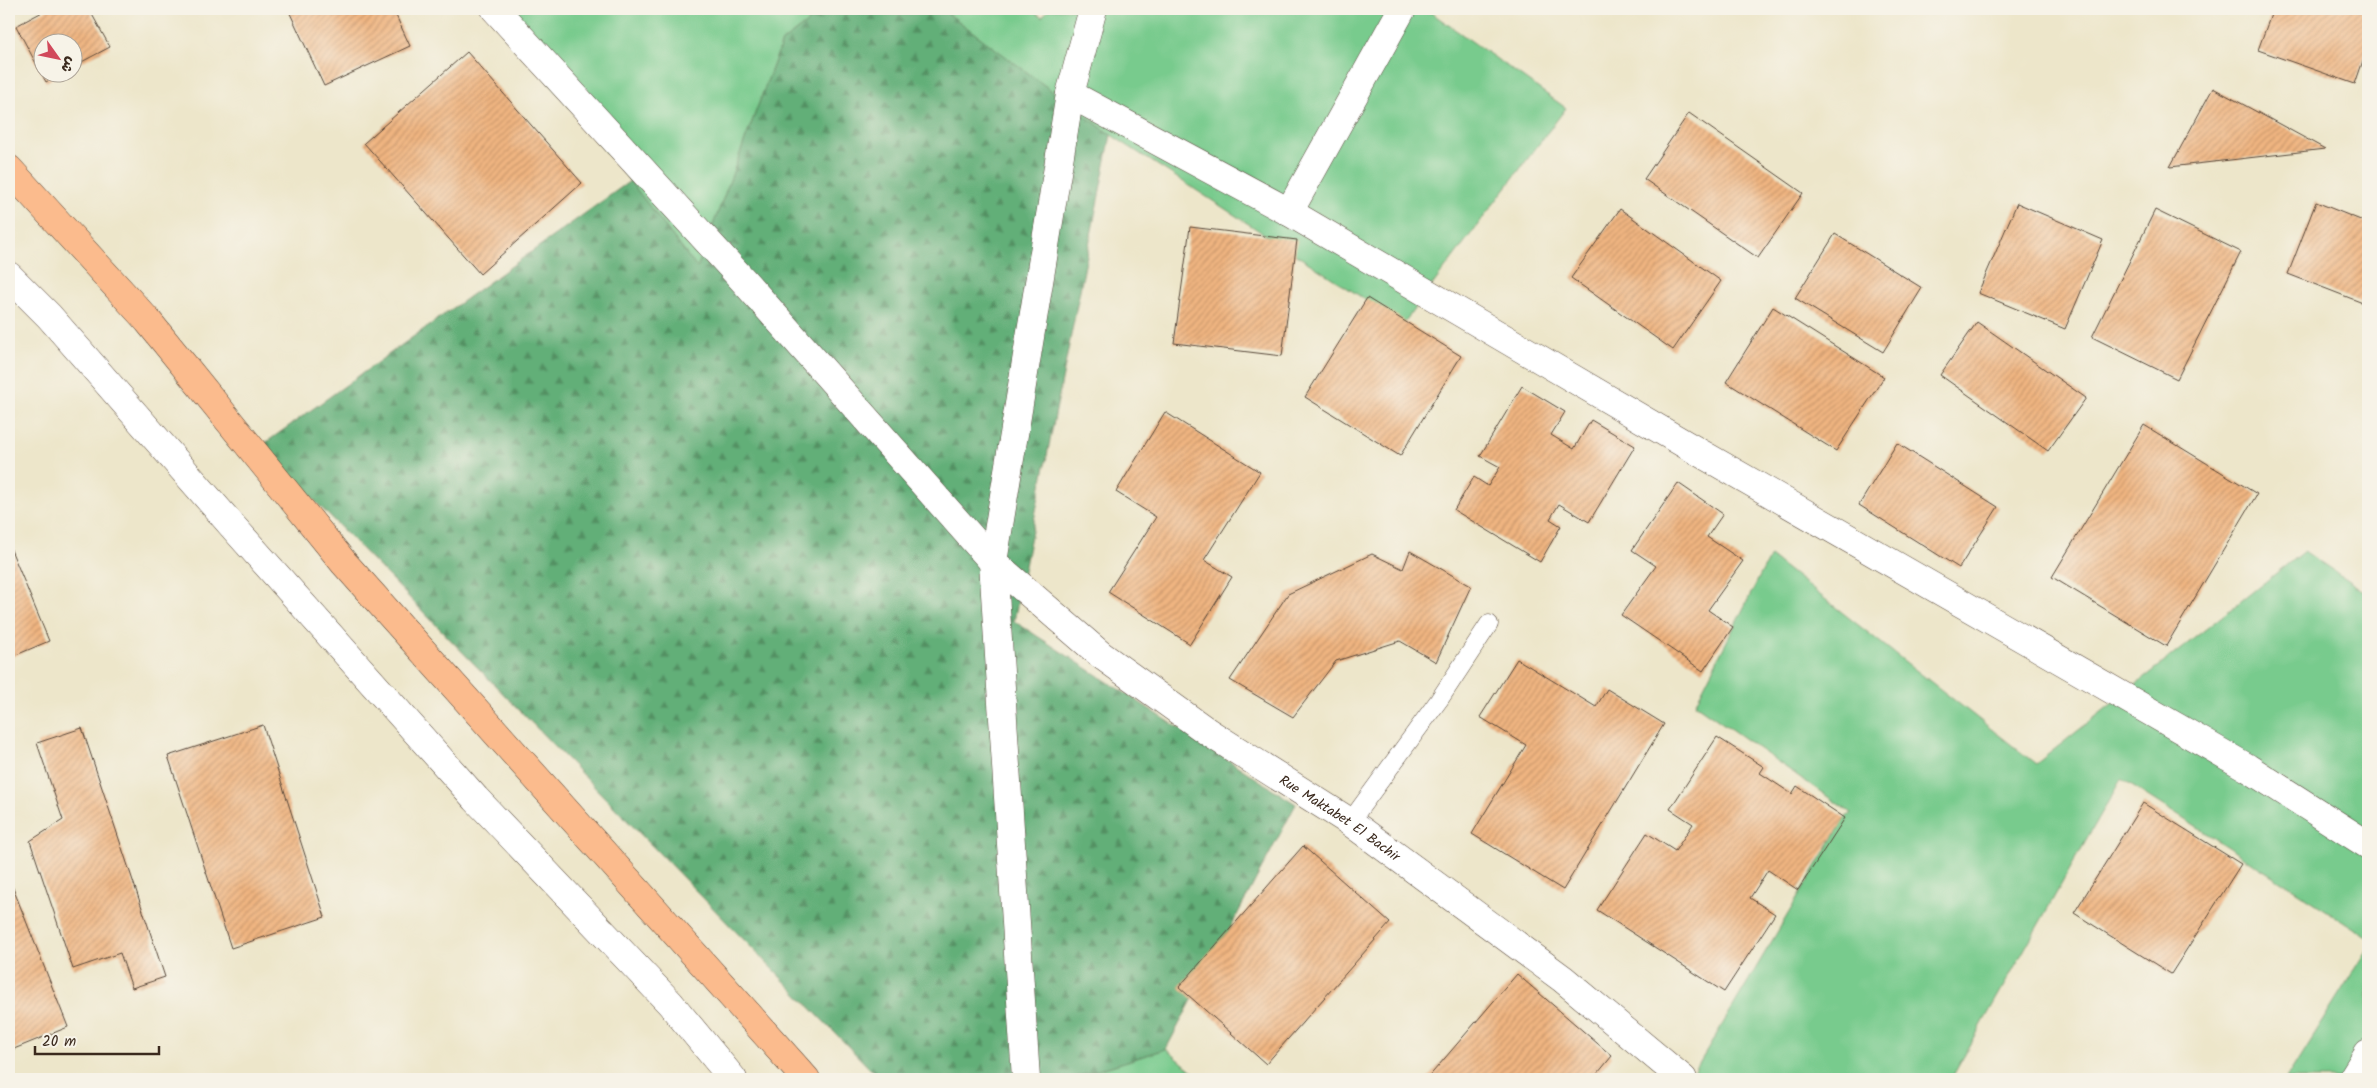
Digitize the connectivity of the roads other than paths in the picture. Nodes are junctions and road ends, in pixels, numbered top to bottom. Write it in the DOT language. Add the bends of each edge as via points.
graph roads {
  1 [pos="495,9"];
  2 [pos="1094,9"];
  3 [pos="1402,9"];
  4 [pos="1070,94"];
  5 [pos="9,169"];
  6 [pos="1288,212"];
  7 [pos="9,276"];
  8 [pos="994,562"];
  9 [pos="1489,624"];
  10 [pos="1350,822"];
  11 [pos="2368,845"];
  12 [pos="2368,1053"];
  13 [pos="732,1079"];
  14 [pos="804,1079"];
  15 [pos="1026,1079"];
  16 [pos="1683,1079"];
  17 [pos="2352,1079"];
  1 -- 8 [label="street, Rue Maktabet El Bachir" via="743,280"];
  2 -- 4 [label="street"];
  3 -- 6 [label="street"];
  4 -- 6 [label="street"];
  4 -- 8 [label="street"];
  5 -- 14 [label="main road" via="148,321 344,563"];
  6 -- 11 [label="street" via="2248,768"];
  7 -- 13 [label="street" via="476,798 670,1003"];
  8 -- 10 [label="street, Rue Maktabet El Bachir" via="1101,655 1208,732"];
  8 -- 15 [label="street"];
  9 -- 10 [label="lane" via="1439,700"];
  10 -- 16 [label="street, Rue Maktabet El Bachir" via="1563,979"];
  12 -- 17 [label="street"];
}
